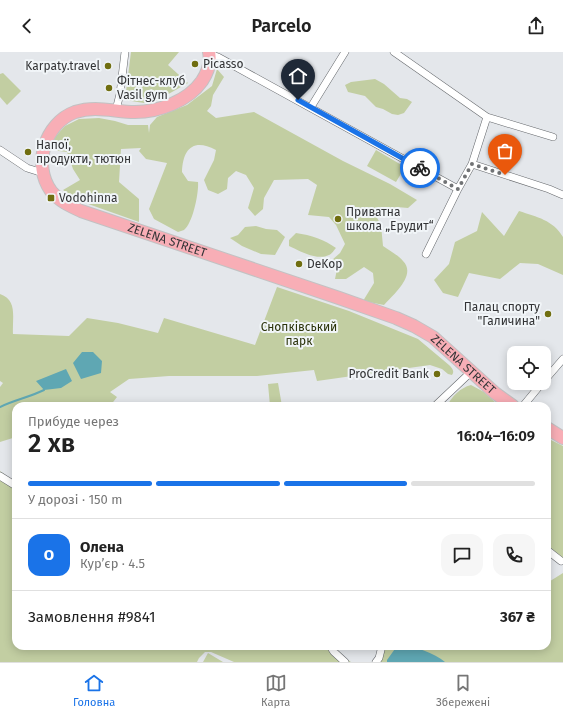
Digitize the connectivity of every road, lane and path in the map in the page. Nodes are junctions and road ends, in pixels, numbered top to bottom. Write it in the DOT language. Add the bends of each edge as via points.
graph roads {
  1 [pos="125,52"];
  2 [pos="345,52"];
  3 [pos="394,52"];
  4 [pos="209,53"];
  5 [pos="311,107"];
  6 [pos="116,110"];
  7 [pos="487,118"];
  8 [pos="553,137"];
  9 [pos="0,150"];
  10 [pos="472,164"];
  11 [pos="43,173"];
  12 [pos="458,189"];
  13 [pos="563,196"];
  14 [pos="426,254"];
  15 [pos="562,362"];
  16 [pos="471,372"];
  17 [pos="551,374"];
  18 [pos="536,390"];
  19 [pos="439,402"];
  20 [pos="507,402"];
  21 [pos="526,402"];
  22 [pos="551,430"];
  23 [pos="563,438"];
  24 [pos="0,476"];
  25 [pos="12,484"];
  26 [pos="551,553"];
  27 [pos="561,561"];
  28 [pos="333,650"];
  29 [pos="381,650"];
  30 [pos="345,662"];
  31 [pos="376,662"];
  1 -- 6 [label="street"];
  2 -- 5 [label="street"];
  3 -- 7 [label="street"];
  4 -- 5 [label="street"];
  4 -- 6 [label="main road, ZELENA STREET" via="205,76 199,86 186,96 171,105 152,111"];
  5 -- 12 [label="street"];
  6 -- 11 [label="main road, ZELENA STREET" via="90,109 75,112 64,118 52,130 45,145"];
  7 -- 8 [label="street"];
  7 -- 10 [label="street"];
  9 -- 11 [label="street" via="27,168"];
  10 -- 12 [label="street"];
  10 -- 13 [label="street"];
  11 -- 16 [label="main road, ZELENA STREET" via="52,192 70,206 396,318 432,337"];
  12 -- 14 [label="street"];
  15 -- 17 [label="street"];
  16 -- 19 [label="street"];
  16 -- 20 [label="main road, ZELENA STREET"];
  18 -- 21 [label="street"];
  22 -- 23 [label="main road"];
  24 -- 25 [label="street"];
  26 -- 27 [label="street"];
  28 -- 30 [label="street"];
  29 -- 31 [label="street"];
}
